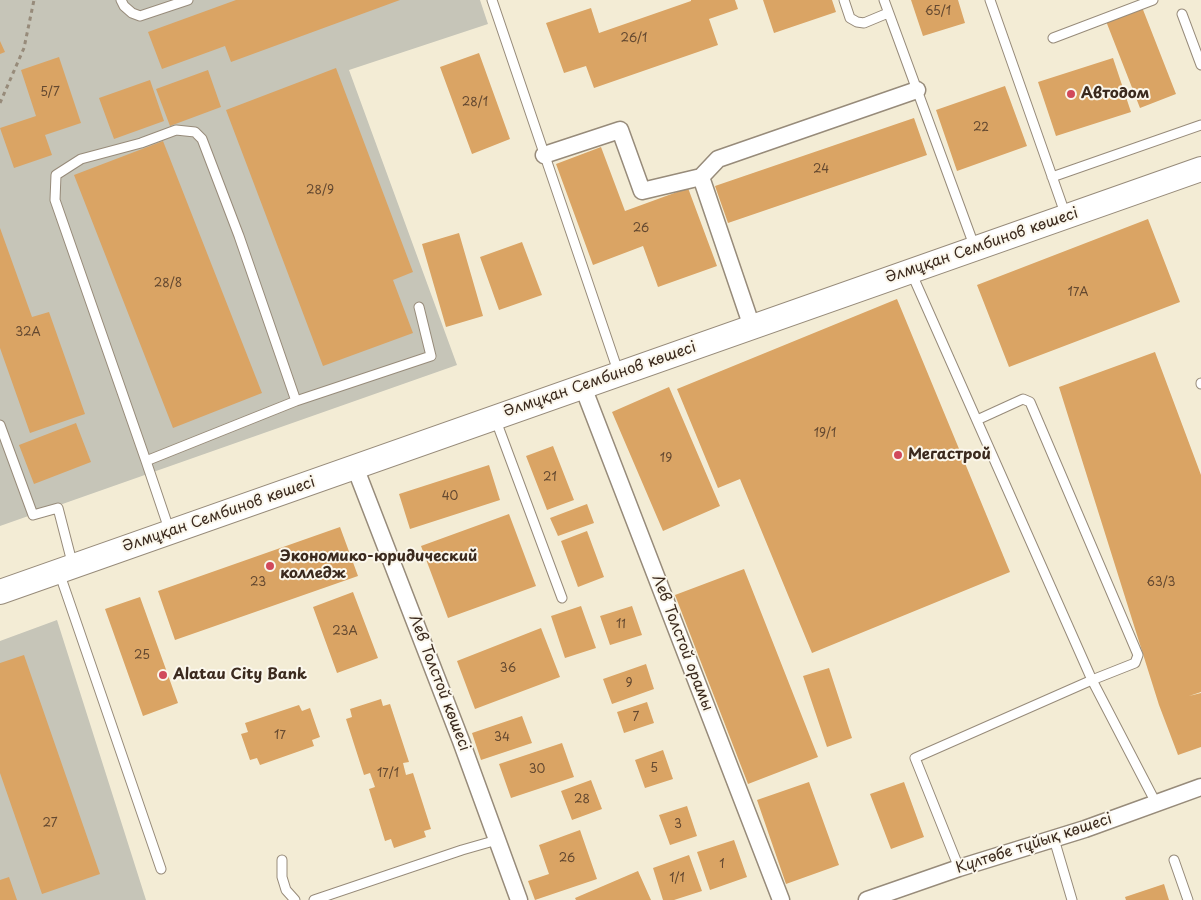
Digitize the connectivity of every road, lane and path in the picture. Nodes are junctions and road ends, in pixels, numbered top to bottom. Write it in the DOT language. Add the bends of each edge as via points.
graph roads {
  1 [pos="34,0"];
  2 [pos="121,0"];
  3 [pos="188,0"];
  4 [pos="492,0"];
  5 [pos="844,0"];
  6 [pos="884,0"];
  7 [pos="990,0"];
  8 [pos="1153,0"];
  9 [pos="888,13"];
  10 [pos="1182,14"];
  11 [pos="1053,38"];
  12 [pos="1199,54"];
  13 [pos="1201,64"];
  14 [pos="917,90"];
  15 [pos="0,104"];
  16 [pos="1201,125"];
  17 [pos="544,155"];
  18 [pos="1201,169"];
  19 [pos="701,177"];
  20 [pos="1052,177"];
  21 [pos="1066,216"];
  22 [pos="975,248"];
  23 [pos="911,271"];
  24 [pos="419,307"];
  25 [pos="752,327"];
  26 [pos="619,374"];
  27 [pos="583,387"];
  28 [pos="296,401"];
  29 [pos="495,418"];
  30 [pos="977,420"];
  31 [pos="0,425"];
  32 [pos="146,460"];
  33 [pos="355,467"];
  34 [pos="170,532"];
  35 [pos="66,569"];
  36 [pos="0,592"];
  37 [pos="562,598"];
  38 [pos="1092,680"];
  39 [pos="1201,787"];
  40 [pos="1156,803"];
  41 [pos="1054,839"];
  42 [pos="497,840"];
  43 [pos="282,860"];
  44 [pos="1174,860"];
  45 [pos="959,868"];
  46 [pos="161,869"];
  47 [pos="1069,899"];
  48 [pos="296,900"];
  49 [pos="314,900"];
  50 [pos="519,900"];
  51 [pos="781,900"];
  52 [pos="867,900"];
  53 [pos="1188,900"];
  1 -- 15 [label="path" via="24,48"];
  2 -- 3 [label="lane" via="132,13 140,16"];
  4 -- 17 [label="lane"];
  5 -- 9 [label="lane" via="850,18 857,22 864,23"];
  6 -- 9 [label="lane"];
  7 -- 20 [label="lane"];
  8 -- 11 [label="lane"];
  9 -- 14 [label="lane"];
  10 -- 12 [label="lane"];
  12 -- 13 [label="lane"];
  14 -- 19 [label="street" via="718,159"];
  14 -- 22 [label="lane"];
  16 -- 20 [label="lane"];
  17 -- 19 [label="street" via="620,130 642,190"];
  17 -- 26 [label="lane"];
  18 -- 21 [label="street, Әлмұқан Сембинов көшесі"];
  19 -- 25 [label="street"];
  20 -- 21 [label="lane"];
  21 -- 22 [label="street, Әлмұқан Сембинов көшесі"];
  22 -- 23 [label="street, Әлмұқан Сембинов көшесі"];
  23 -- 25 [label="street, Әлмұқан Сембинов көшесі"];
  23 -- 30 [label="lane"];
  24 -- 28 [label="lane" via="431,356"];
  25 -- 26 [label="street, Әлмұқан Сембинов көшесі"];
  26 -- 27 [label="street, Әлмұқан Сембинов көшесі"];
  27 -- 29 [label="street, Әлмұқан Сембинов көшесі"];
  27 -- 51 [label="street, Лев Толстой орамы"];
  28 -- 32 [label="lane"];
  28 -- 32 [label="lane" via="202,139 195,132 176,130 81,159 56,175 56,200"];
  29 -- 33 [label="street, Әлмұқан Сембинов көшесі"];
  29 -- 37 [label="lane"];
  30 -- 38 [label="lane"];
  30 -- 38 [label="lane" via="1023,399 1030,402 1138,655 1134,663"];
  31 -- 35 [label="lane" via="34,516 58,508"];
  32 -- 34 [label="lane"];
  33 -- 34 [label="street, Әлмұқан Сембинов көшесі"];
  33 -- 42 [label="street, Лев Толстой көшесі"];
  34 -- 35 [label="street, Әлмұқан Сембинов көшесі"];
  35 -- 36 [label="street, Әлмұқан Сембинов көшесі"];
  35 -- 46 [label="lane"];
  38 -- 40 [label="lane"];
  38 -- 45 [label="lane" via="915,758"];
  39 -- 40 [label="street, Күлтөбе тұйық көшесі"];
  40 -- 41 [label="street, Күлтөбе тұйық көшесі"];
  41 -- 45 [label="street, Күлтөбе тұйық көшесі"];
  41 -- 47 [label="lane"];
  42 -- 49 [label="lane"];
  42 -- 50 [label="street, Лев Толстой көшесі"];
  43 -- 48 [label="lane" via="286,890"];
  44 -- 53 [label="lane"];
  45 -- 52 [label="street, Күлтөбе тұйық көшесі"];
}
